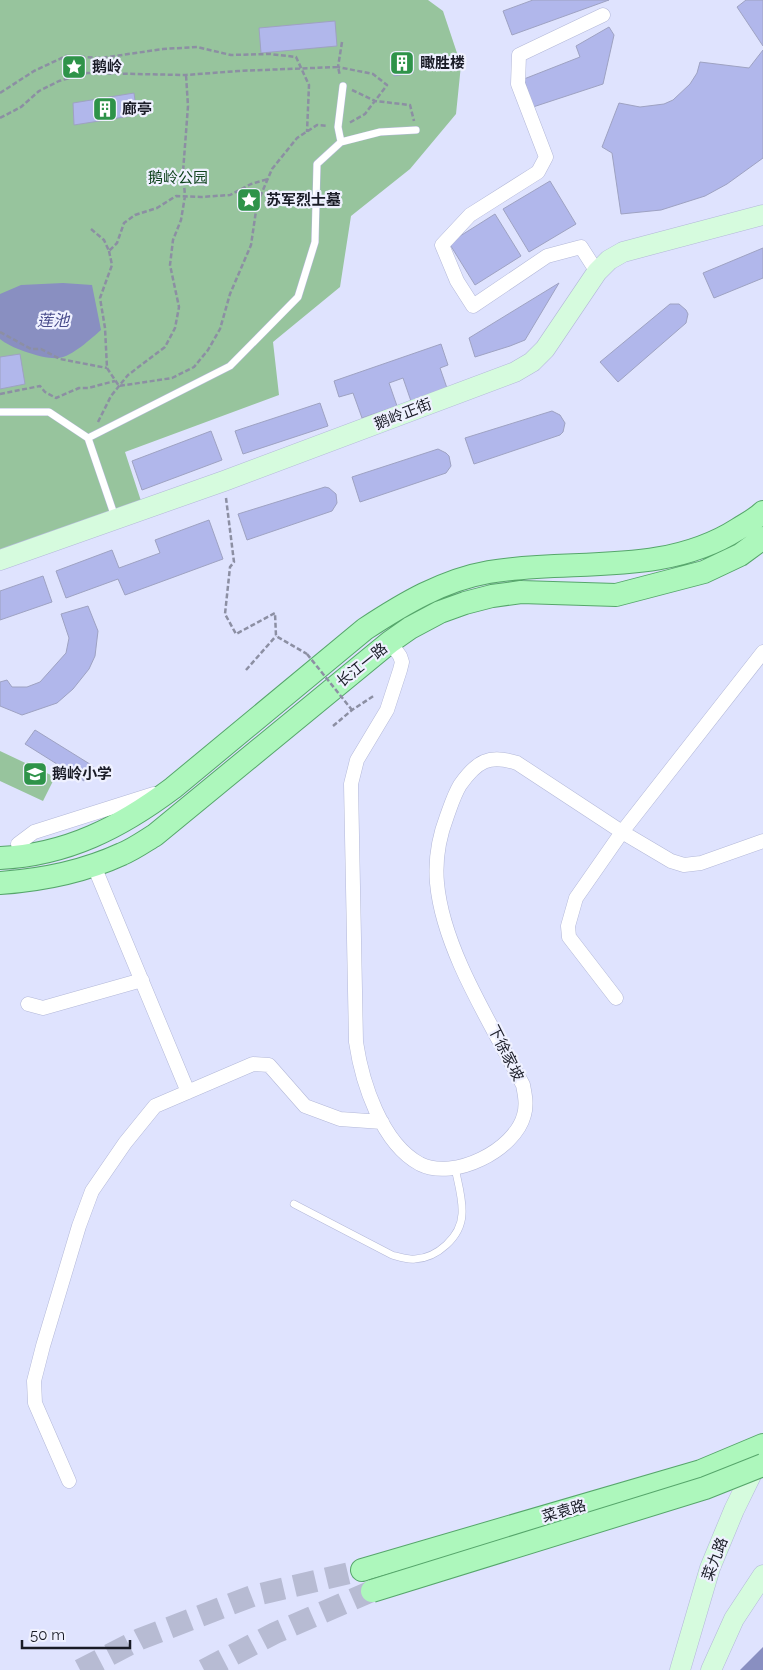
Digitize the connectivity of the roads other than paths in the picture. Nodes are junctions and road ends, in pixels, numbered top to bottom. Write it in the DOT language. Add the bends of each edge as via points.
graph roads {
  1 [pos="603,15"];
  2 [pos="343,86"];
  3 [pos="416,130"];
  4 [pos="341,142"];
  5 [pos="763,215"];
  6 [pos="597,272"];
  7 [pos="0,412"];
  8 [pos="88,438"];
  9 [pos="763,512"];
  10 [pos="116,520"];
  11 [pos="763,538"];
  12 [pos="0,560"];
  13 [pos="390,642"];
  14 [pos="763,652"];
  15 [pos="174,788"];
  16 [pos="622,832"];
  17 [pos="763,841"];
  18 [pos="18,844"];
  19 [pos="0,858"];
  20 [pos="94,866"];
  21 [pos="0,883"];
  22 [pos="142,980"];
  23 [pos="616,998"];
  24 [pos="28,1004"];
  25 [pos="188,1092"];
  26 [pos="382,1122"];
  27 [pos="455,1168"];
  28 [pos="294,1204"];
  29 [pos="763,1445"];
  30 [pos="763,1454"];
  31 [pos="763,1465"];
  32 [pos="69,1481"];
  33 [pos="362,1570"];
  34 [pos="763,1575"];
  35 [pos="372,1592"];
  36 [pos="680,1670"];
  37 [pos="711,1670"];
  1 -- 6 [label="street" via="519,56 518,84 546,157 538,172 470,215 442,245 472,306 547,256 581,247"];
  2 -- 4 [label="lane" via="338,127"];
  3 -- 4 [label="lane" via="380,132"];
  4 -- 8 [label="lane" via="317,164 315,242 298,297 230,366"];
  5 -- 6 [label="street, 鹅岭正街" via="623,252"];
  6 -- 10 [label="street, 鹅岭正街" via="545,349 515,372"];
  7 -- 8 [label="lane" via="49,412"];
  8 -- 10 [label="lane"];
  9 -- 15 [label="main road, 长江一路" via="727,536 695,550 662,558 630,563 520,567 487,572 431,591 396,608 365,629"];
  10 -- 12 [label="street, 鹅岭正街"];
  11 -- 13 [label="main road, 长江一路" via="740,555 704,572 616,595 521,592 465,603 440,612"];
  13 -- 20 [label="main road, 长江一路" via="156,834"];
  13 -- 26 [label="street, 下徐家坡" via="400,656 400,670 387,710 357,760 351,784 356,1042 364,1079"];
  14 -- 16 [label="street"];
  15 -- 18 [label="street" via="34,832"];
  15 -- 19 [label="main road, 长江一路" via="143,810 86,840 50,851"];
  16 -- 17 [label="street, 下徐家坡" via="684,865 701,863"];
  16 -- 23 [label="street" via="576,898 568,926 569,938"];
  16 -- 27 [label="street, 下徐家坡" via="518,762 501,758 485,761 469,773 455,793 438,852 437,883 442,910 464,972 523,1085 526,1099 525,1114 519,1128 508,1141 475,1162"];
  20 -- 21 [label="main road, 长江一路" via="31,881"];
  20 -- 22 [label="street"];
  22 -- 24 [label="street" via="43,1008"];
  22 -- 25 [label="street"];
  25 -- 26 [label="street" via="253,1064 269,1065 305,1106 340,1119"];
  25 -- 32 [label="street" via="155,1106 143,1118 92,1191 79,1226 34,1381 35,1403"];
  26 -- 27 [label="street, 下徐家坡" via="406,1154 421,1164 439,1169"];
  27 -- 28 [label="lane" via="462,1203 459,1229 441,1250 415,1259 392,1255"];
  29 -- 33 [label="main road, 菜袁路" via="700,1471"];
  30 -- 36 [label="street, 菜九路" via="734,1510 710,1568"];
  31 -- 35 [label="main road, 菜袁路, bridge" via="705,1488"];
  34 -- 37 [label="street" via="734,1619"];
}
